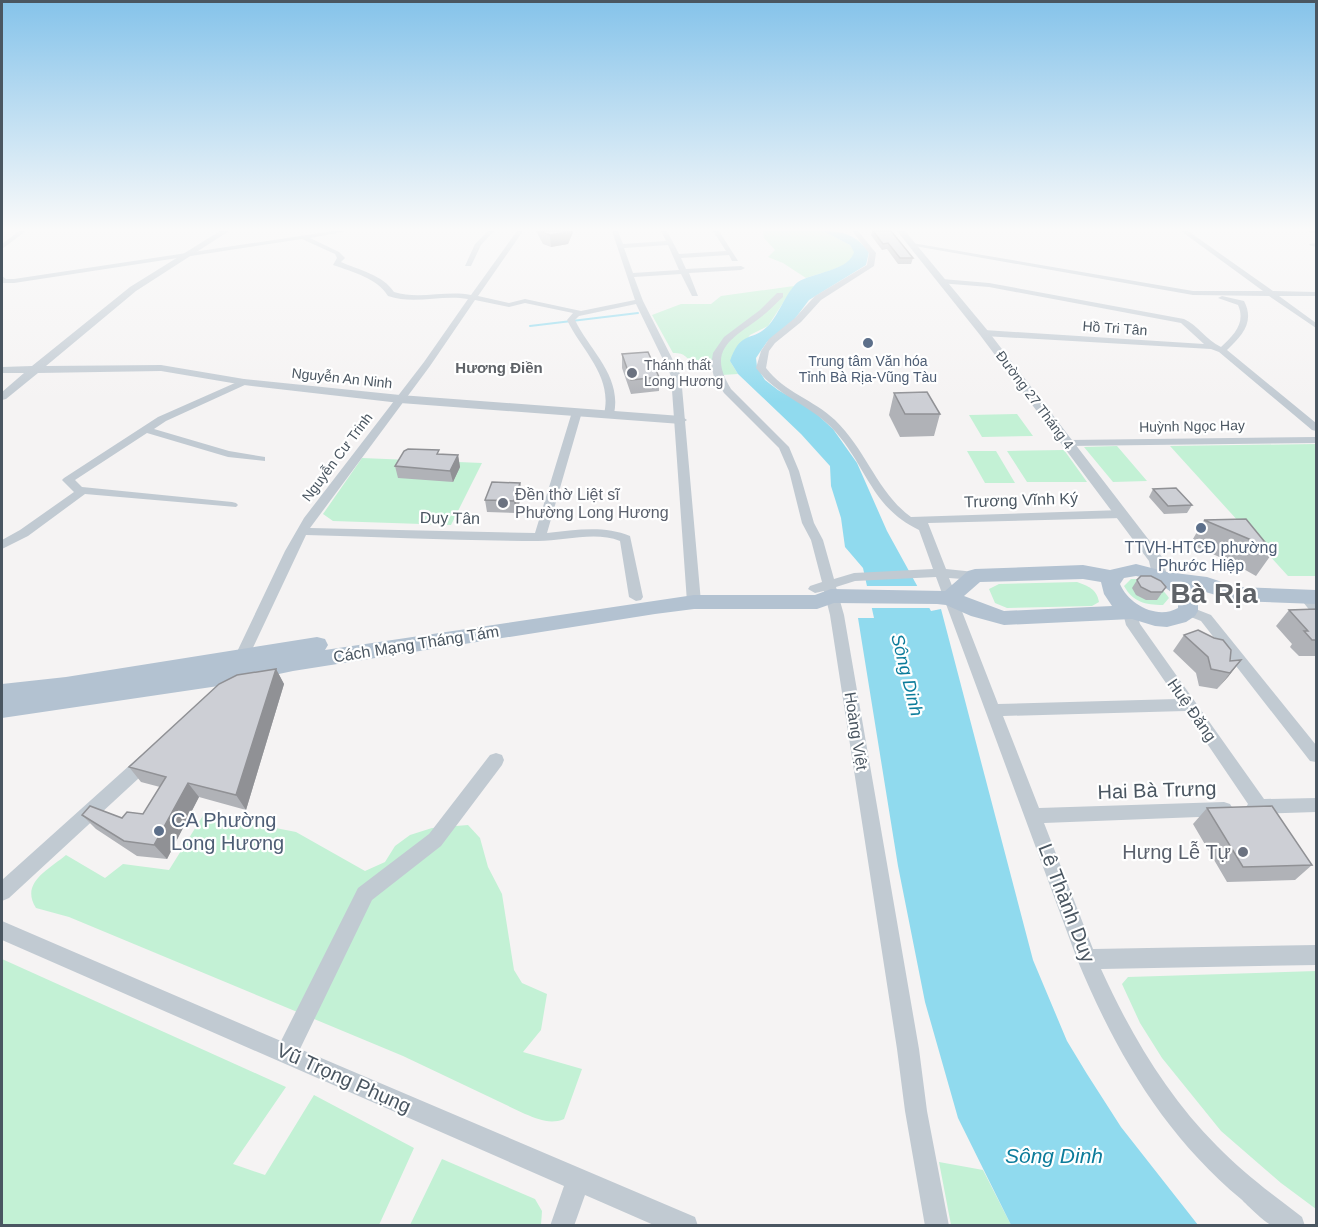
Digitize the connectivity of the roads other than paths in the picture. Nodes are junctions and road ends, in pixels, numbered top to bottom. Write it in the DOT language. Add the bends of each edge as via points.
graph roads {
  1 [pos="134,288"];
  2 [pos="387,288"];
  3 [pos="479,288"];
  4 [pos="635,288"];
  5 [pos="692,288"];
  6 [pos="834,288"];
  7 [pos="949,288"];
  8 [pos="1012,288"];
  9 [pos="1165,288"];
  10 [pos="1265,288"];
  11 [pos="1193,293"];
  12 [pos="1272,293"];
  13 [pos="694,294"];
  14 [pos="1317,294"];
  15 [pos="780,295"];
  16 [pos="473,298"];
  17 [pos="639,301"];
  18 [pos="574,317"];
  19 [pos="1317,326"];
  20 [pos="984,333"];
  21 [pos="1209,347"];
  22 [pos="1222,350"];
  23 [pos="38,368"];
  24 [pos="2,370"];
  25 [pos="244,382"];
  26 [pos="2,397"];
  27 [pos="400,399"];
  28 [pos="577,412"];
  29 [pos="609,414"];
  30 [pos="681,420"];
  31 [pos="1317,428"];
  32 [pos="144,429"];
  33 [pos="1317,440"];
  34 [pos="1068,443"];
  35 [pos="261,459"];
  36 [pos="78,490"];
  37 [pos="232,505"];
  38 [pos="1122,514"];
  39 [pos="918,523"];
  40 [pos="302,531"];
  41 [pos="540,537"];
  42 [pos="2,545"];
  43 [pos="936,574"];
  44 [pos="975,576"];
  45 [pos="1162,576"];
  46 [pos="1112,577"];
  47 [pos="855,586"];
  48 [pos="825,590"];
  49 [pos="1236,594"];
  50 [pos="693,596"];
  51 [pos="636,597"];
  52 [pos="943,597"];
  53 [pos="1313,601"];
  54 [pos="1189,608"];
  55 [pos="1135,612"];
  56 [pos="231,674"];
  57 [pos="2,693"];
  58 [pos="1189,705"];
  59 [pos="2,708"];
  60 [pos="993,710"];
  61 [pos="157,751"];
  62 [pos="1317,756"];
  63 [pos="496,760"];
  64 [pos="1317,805"];
  65 [pos="1260,807"];
  66 [pos="1035,816"];
  67 [pos="2,892"];
  68 [pos="2,931"];
  69 [pos="1317,955"];
  70 [pos="1088,959"];
  71 [pos="287,1052"];
  72 [pos="578,1181"];
  73 [pos="562,1226"];
  74 [pos="686,1226"];
  75 [pos="938,1226"];
  76 [pos="1293,1226"];
  1 -- 23 [label="street"];
  2 -- 16 [label="street" via="391,294 410,298"];
  3 -- 16 [label="street, Nguyễn Cư Trinh"];
  4 -- 17 [label="street"];
  5 -- 13 [label="street"];
  6 -- 39 [label="street" via="772,341 761,368 769,380 828,419 849,440 886,504"];
  7 -- 20 [label="street, Đường 27 Tháng 4"];
  8 -- 21 [label="street" via="1082,298 1184,321"];
  9 -- 11 [label="street"];
  10 -- 12 [label="street"];
  11 -- 12 [label="street"];
  11 -- 22 [label="street" via="1235,300 1245,310 1243,330"];
  12 -- 14 [label="street"];
  12 -- 19 [label="street"];
  15 -- 48 [label="street, Hoàng Việt" via="721,346 715,362 727,392 784,447 817,540"];
  16 -- 18 [label="street" via="572,309 576,310"];
  16 -- 27 [label="street, Nguyễn Cư Trinh"];
  17 -- 18 [label="street"];
  17 -- 30 [label="street" via="676,376"];
  18 -- 29 [label="street" via="605,375 613,403"];
  20 -- 21 [label="street, Hồ Tri Tân"];
  20 -- 34 [label="street, Đường 27 Tháng 4"];
  21 -- 22 [label="street, Hồ Tri Tân"];
  22 -- 31 [label="street"];
  23 -- 24 [label="street, Nguyễn An Ninh"];
  23 -- 25 [label="street, Nguyễn An Ninh" via="161,368"];
  23 -- 26 [label="street"];
  25 -- 27 [label="street, Nguyễn An Ninh"];
  25 -- 32 [label="street" via="188,405"];
  27 -- 28 [label="street, Nguyễn An Ninh"];
  27 -- 40 [label="street, Nguyễn Cư Trinh"];
  28 -- 29 [label="street, Nguyễn An Ninh"];
  28 -- 41 [label="street"];
  29 -- 30 [label="street, Nguyễn An Ninh"];
  30 -- 50 [label="street"];
  32 -- 35 [label="street" via="228,454"];
  32 -- 36 [label="street" via="68,480"];
  33 -- 34 [label="street, Huỳnh Ngọc Hay"];
  34 -- 38 [label="street, Đường 27 Tháng 4"];
  36 -- 37 [label="street"];
  36 -- 42 [label="street" via="81,492"];
  38 -- 39 [label="street, Trương Vĩnh Ký"];
  38 -- 45 [label="street, Đường 27 Tháng 4" via="1157,560"];
  39 -- 43 [label="street, Lê Thành Duy"];
  40 -- 41 [label="street, Duy Tân"];
  40 -- 56 [label="street, Nguyễn Cư Trinh"];
  41 -- 51 [label="street, Duy Tân" via="622,536 626,539"];
  43 -- 44 [label="street"];
  43 -- 47 [label="street"];
  43 -- 52 [label="street, Lê Thành Duy"];
  44 -- 46 [label="main road" via="1083,572"];
  44 -- 52 [label="main road"];
  45 -- 46 [label="main road" via="1136,570"];
  45 -- 49 [label="main road"];
  45 -- 54 [label="main road" via="1183,591"];
  46 -- 55 [label="main road" via="1110,583 1116,598"];
  47 -- 48 [label="main road, Cách Mạng Tháng Tám"];
  47 -- 52 [label="main road, Cách Mạng Tháng Tám"];
  48 -- 50 [label="main road, Cách Mạng Tháng Tám"];
  48 -- 75 [label="street, Hoàng Việt" via="837,615"];
  49 -- 53 [label="main road"];
  49 -- 54 [label="main road"];
  50 -- 51 [label="main road, Cách Mạng Tháng Tám"];
  50 -- 56 [label="main road, Cách Mạng Tháng Tám"];
  51 -- 56 [label="main road, Cách Mạng Tháng Tám"];
  52 -- 55 [label="main road" via="1004,618"];
  52 -- 60 [label="street, Lê Thành Duy"];
  54 -- 55 [label="main road" via="1173,619"];
  54 -- 62 [label="street" via="1206,618"];
  55 -- 58 [label="street, Huệ Đăng" via="1131,617 1133,625"];
  56 -- 57 [label="main road, Cách Mạng Tháng Tám"];
  56 -- 59 [label="main road, Cách Mạng Tháng Tám"];
  58 -- 60 [label="street"];
  58 -- 65 [label="street, Huệ Đăng"];
  60 -- 66 [label="street, Lê Thành Duy"];
  61 -- 67 [label="street"];
  63 -- 71 [label="street" via="435,840 365,894"];
  64 -- 65 [label="street, Hai Bà Trưng"];
  65 -- 66 [label="street, Hai Bà Trưng"];
  66 -- 70 [label="street, Lê Thành Duy"];
  68 -- 71 [label="street, Vũ Trọng Phụng"];
  69 -- 70 [label="street"];
  70 -- 76 [label="street, Lê Thành Duy" via="1117,1027 1182,1123 1208,1154"];
  71 -- 72 [label="street, Vũ Trọng Phụng"];
  72 -- 73 [label="street"];
  72 -- 74 [label="street, Vũ Trọng Phụng"];
}
